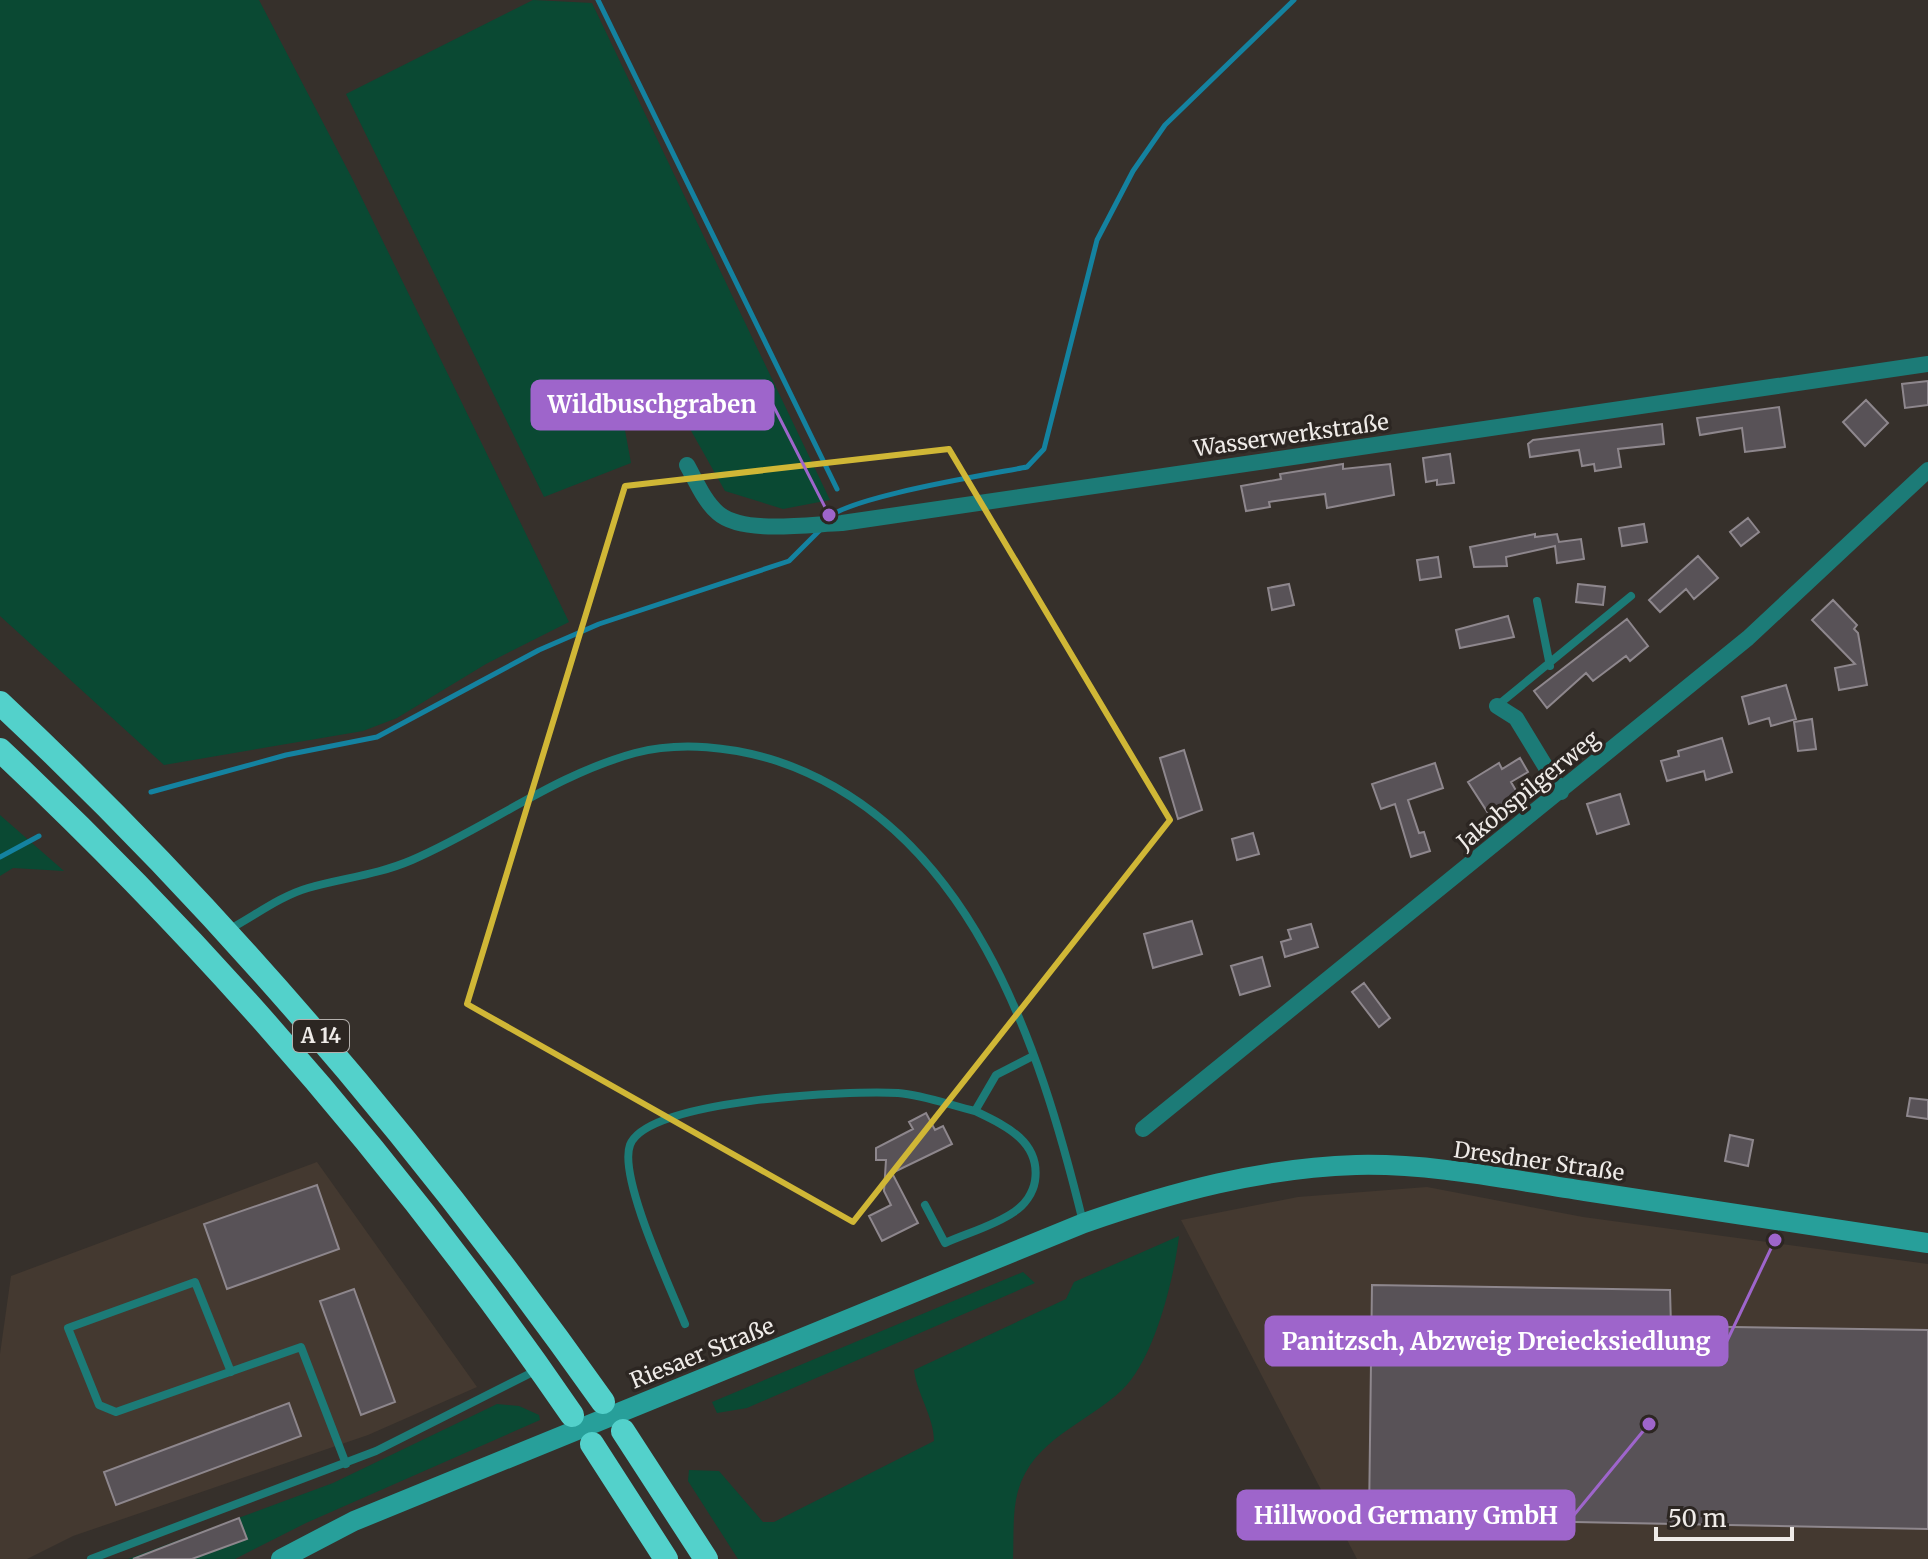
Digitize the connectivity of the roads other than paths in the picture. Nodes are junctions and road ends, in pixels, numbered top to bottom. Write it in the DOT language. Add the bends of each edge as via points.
graph roads {
  1 [pos="1928,364"];
  2 [pos="687,465"];
  3 [pos="1928,470"];
  4 [pos="1631,596"];
  5 [pos="1537,601"];
  6 [pos="1550,666"];
  7 [pos="0,703"];
  8 [pos="1497,706"];
  9 [pos="0,750"];
  10 [pos="1561,792"];
  11 [pos="227,931"];
  12 [pos="1033,1056"];
  13 [pos="975,1111"];
  14 [pos="1143,1129"];
  15 [pos="1144,1202"];
  16 [pos="925,1205"];
  17 [pos="1084,1223"];
  18 [pos="1928,1243"];
  19 [pos="685,1324"];
  20 [pos="540,1368"];
  21 [pos="231,1372"];
  22 [pos="603,1402"];
  23 [pos="572,1415"];
  24 [pos="623,1431"];
  25 [pos="592,1444"];
  26 [pos="346,1464"];
  27 [pos="91,1559"];
  28 [pos="281,1559"];
  29 [pos="666,1559"];
  30 [pos="706,1559"];
  1 -- 2 [label="street, Wasserwerkstraße" via="842,523 731,522 707,501"];
  3 -- 10 [label="street, Jakobspilgerweg" via="1768,621"];
  4 -- 6 [label="lane"];
  5 -- 6 [label="lane"];
  6 -- 8 [label="lane"];
  7 -- 11 [label="highway, A 14"];
  8 -- 10 [label="street" via="1516,718"];
  9 -- 20 [label="highway, A 14" via="139,887 294,1056 415,1202"];
  10 -- 14 [label="street, Jakobspilgerweg"];
  11 -- 12 [label="lane" via="305,889 374,875 414,859 556,784 635,753 679,747 743,750 816,774 876,814 923,855 980,933"];
  11 -- 22 [label="highway, A 14" via="447,1188"];
  12 -- 13 [label="lane" via="996,1075"];
  12 -- 17 [label="lane" via="1057,1118"];
  13 -- 16 [label="lane" via="1025,1142 1035,1161 1033,1188 1014,1212 945,1243"];
  13 -- 19 [label="lane" via="900,1093 824,1093 709,1108 642,1128 630,1145 633,1190"];
  15 -- 17 [label="main road, Riesaer Straße"];
  15 -- 18 [label="main road, Dresdner Straße" via="1286,1170 1358,1165 1492,1177"];
  17 -- 28 [label="main road, Riesaer Straße" via="354,1521"];
  20 -- 23 [label="highway, A 14"];
  20 -- 26 [label="lane"];
  21 -- 21 [label="lane" via="116,1412 99,1405 68,1328 195,1282"];
  21 -- 26 [label="lane" via="301,1347"];
  24 -- 30 [label="highway"];
  25 -- 29 [label="highway"];
  26 -- 27 [label="lane"];
}
